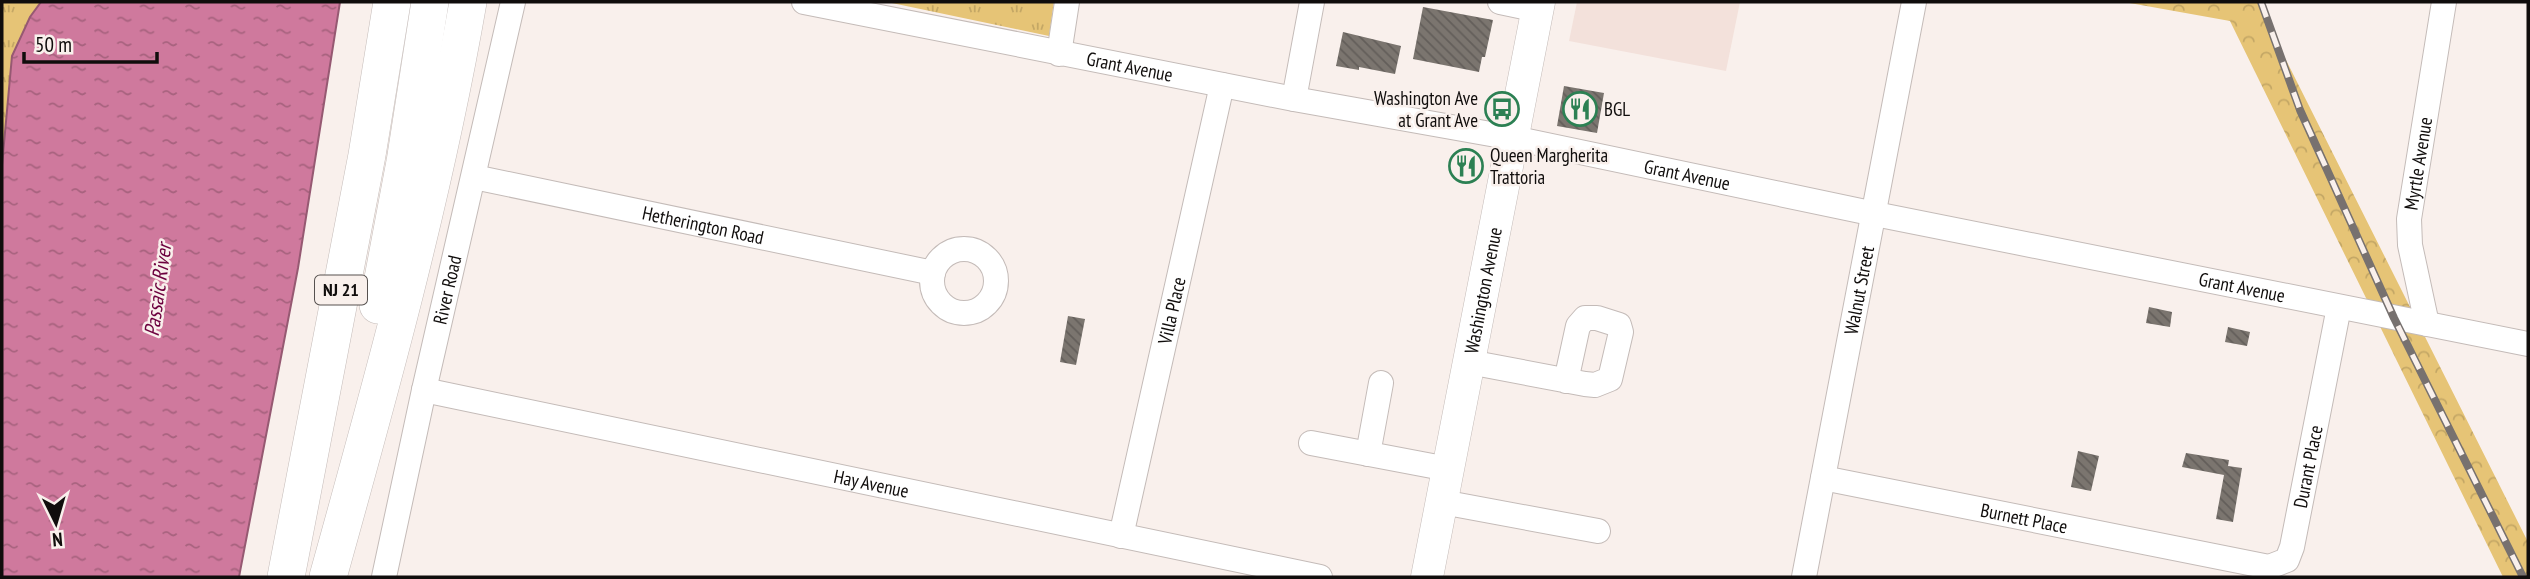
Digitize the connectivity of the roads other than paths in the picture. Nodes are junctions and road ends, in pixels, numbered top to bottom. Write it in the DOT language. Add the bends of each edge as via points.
graph roads {
  1 [pos="375,2"];
  2 [pos="391,2"];
  3 [pos="430,2"];
  4 [pos="468,2"];
  5 [pos="513,2"];
  6 [pos="804,2"];
  7 [pos="1067,2"];
  8 [pos="1312,2"];
  9 [pos="1501,2"];
  10 [pos="1914,2"];
  11 [pos="2444,2"];
  12 [pos="1539,6"];
  13 [pos="1059,54"];
  14 [pos="1222,85"];
  15 [pos="1294,99"];
  16 [pos="1513,138"];
  17 [pos="367,155"];
  18 [pos="474,177"];
  19 [pos="1875,214"];
  20 [pos="933,273"];
  21 [pos="2339,307"];
  22 [pos="2427,324"];
  23 [pos="2528,344"];
  24 [pos="1469,362"];
  25 [pos="1566,381"];
  26 [pos="1381,383"];
  27 [pos="424,390"];
  28 [pos="1311,443"];
  29 [pos="1368,454"];
  30 [pos="1448,469"];
  31 [pos="1823,478"];
  32 [pos="1441,502"];
  33 [pos="1598,531"];
  34 [pos="1121,536"];
  35 [pos="2224,559"];
  36 [pos="286,577"];
  37 [pos="327,577"];
  38 [pos="384,577"];
  39 [pos="1320,577"];
  40 [pos="1427,577"];
  41 [pos="1804,577"];
  1 -- 17 [label="highway"];
  2 -- 17 [label="highway, NJ 21"];
  3 -- 37 [label="highway, NJ 21" via="405,162"];
  4 -- 37 [label="highway" via="424,218"];
  5 -- 18 [label="street, River Road"];
  6 -- 13 [label="street, Grant Avenue"];
  7 -- 13 [label="street"];
  8 -- 15 [label="street"];
  9 -- 12 [label="street"];
  10 -- 19 [label="street, Walnut Street"];
  11 -- 22 [label="street, Myrtle Avenue" via="2409,219"];
  12 -- 16 [label="main road, Washington Avenue"];
  13 -- 14 [label="street, Grant Avenue"];
  14 -- 15 [label="street, Grant Avenue"];
  14 -- 34 [label="street, Villa Place"];
  15 -- 16 [label="street, Grant Avenue"];
  16 -- 19 [label="street, Grant Avenue"];
  16 -- 24 [label="main road, Washington Avenue"];
  17 -- 36 [label="highway, NJ 21"];
  18 -- 20 [label="street, Hetherington Road"];
  18 -- 27 [label="street, River Road"];
  19 -- 21 [label="street, Grant Avenue"];
  19 -- 31 [label="street, Walnut Street"];
  21 -- 22 [label="street, Grant Avenue"];
  21 -- 35 [label="street, Durant Place" via="2287,560 2270,567"];
  22 -- 23 [label="street, Grant Avenue"];
  24 -- 25 [label="street"];
  24 -- 30 [label="main road, Washington Avenue"];
  26 -- 29 [label="street"];
  27 -- 34 [label="street, Hay Avenue"];
  27 -- 38 [label="street, River Road"];
  28 -- 29 [label="street"];
  29 -- 30 [label="street"];
  30 -- 32 [label="main road, Washington Avenue"];
  31 -- 35 [label="street, Burnett Place"];
  31 -- 41 [label="street, Walnut Street"];
  32 -- 33 [label="street"];
  32 -- 40 [label="main road, Washington Avenue"];
  34 -- 39 [label="street, Hay Avenue"];
}
